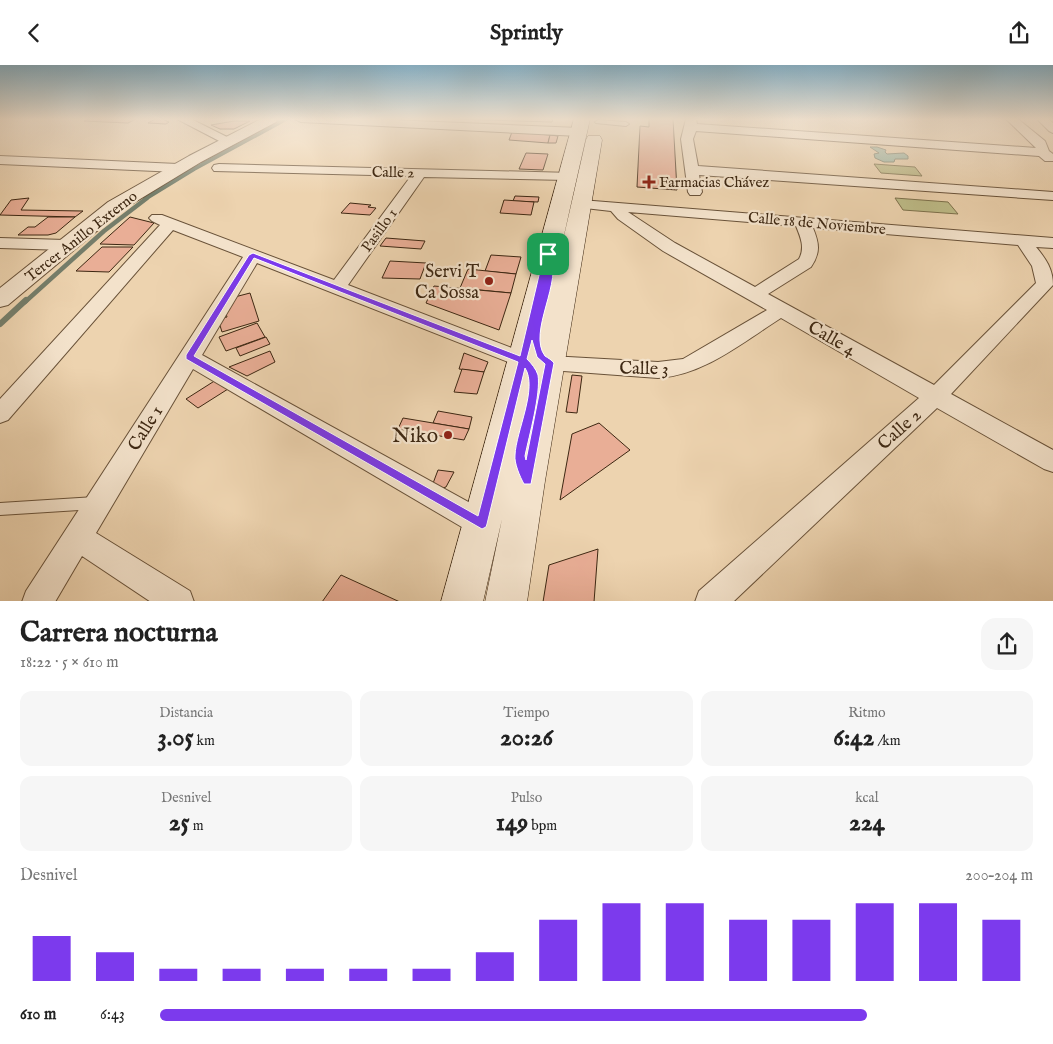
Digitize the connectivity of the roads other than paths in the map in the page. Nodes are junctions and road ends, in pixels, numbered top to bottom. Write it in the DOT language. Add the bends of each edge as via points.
graph roads {
  1 [pos="222,144"];
  2 [pos="582,144"];
  3 [pos="586,144"];
  4 [pos="688,144"];
  5 [pos="914,144"];
  6 [pos="1041,144"];
  7 [pos="1043,152"];
  8 [pos="0,160"];
  9 [pos="1053,160"];
  10 [pos="178,168"];
  11 [pos="219,168"];
  12 [pos="692,170"];
  13 [pos="421,173"];
  14 [pos="567,176"];
  15 [pos="695,191"];
  16 [pos="1053,196"];
  17 [pos="581,201"];
  18 [pos="616,207"];
  19 [pos="802,221"];
  20 [pos="1023,241"];
  21 [pos="0,243"];
  22 [pos="1053,243"];
  23 [pos="65,245"];
  24 [pos="253,255"];
  25 [pos="337,288"];
  26 [pos="756,294"];
  27 [pos="0,300"];
  28 [pos="782,309"];
  29 [pos="190,357"];
  30 [pos="536,362"];
  31 [pos="936,396"];
  32 [pos="0,414"];
  33 [pos="1053,463"];
  34 [pos="99,502"];
  35 [pos="0,509"];
  36 [pos="482,524"];
  37 [pos="77,537"];
  38 [pos="36,601"];
  39 [pos="179,601"];
  40 [pos="462,601"];
  41 [pos="506,601"];
  42 [pos="710,601"];
  1 -- 10 [label="street, Tercer Anillo Externo"];
  2 -- 14 [label="main road"];
  3 -- 17 [label="main road"];
  4 -- 12 [label="street"];
  5 -- 7 [label="street"];
  6 -- 7 [label="street"];
  7 -- 9 [label="street"];
  8 -- 10 [label="street"];
  10 -- 23 [label="street, Tercer Anillo Externo" via="115,206"];
  11 -- 13 [label="street, Calle 2"];
  12 -- 15 [label="street"];
  12 -- 16 [label="street"];
  13 -- 14 [label="street, Calle 2"];
  13 -- 25 [label="street, Pasillo 1"];
  14 -- 17 [label="main road" via="582,181"];
  14 -- 30 [label="main road" via="548,254"];
  17 -- 18 [label="street, Calle 18 de Noviembre"];
  17 -- 30 [label="main road"];
  18 -- 19 [label="street, Calle 18 de Noviembre"];
  18 -- 26 [label="street, Calle 4" via="623,216 669,247"];
  19 -- 20 [label="street, Calle 18 de Noviembre"];
  19 -- 26 [label="street" via="813,249 810,257"];
  20 -- 22 [label="street, Calle 18 de Noviembre"];
  20 -- 31 [label="street, Calle 2" via="1040,262 1045,284"];
  21 -- 23 [label="street"];
  23 -- 27 [label="street, Tercer Anillo Externo"];
  24 -- 25 [label="street, Calle 3"];
  24 -- 29 [label="street, Calle 1"];
  24 -- 32 [label="street, Calle 3" via="164,221"];
  25 -- 30 [label="street, Calle 3"];
  26 -- 28 [label="street, Calle 4"];
  28 -- 30 [label="street, Calle 3" via="691,364 675,369"];
  28 -- 31 [label="street, Calle 4"];
  29 -- 34 [label="street, Calle 1"];
  29 -- 36 [label="street"];
  30 -- 36 [label="main road"];
  30 -- 41 [label="main road" via="530,367 534,388 520,456 527,481"];
  31 -- 33 [label="street, Calle 4"];
  31 -- 42 [label="street, Calle 2"];
  34 -- 35 [label="lane"];
  34 -- 37 [label="street, Calle 1"];
  36 -- 40 [label="main road"];
  37 -- 38 [label="street, Calle 1"];
  37 -- 39 [label="street"];
}
